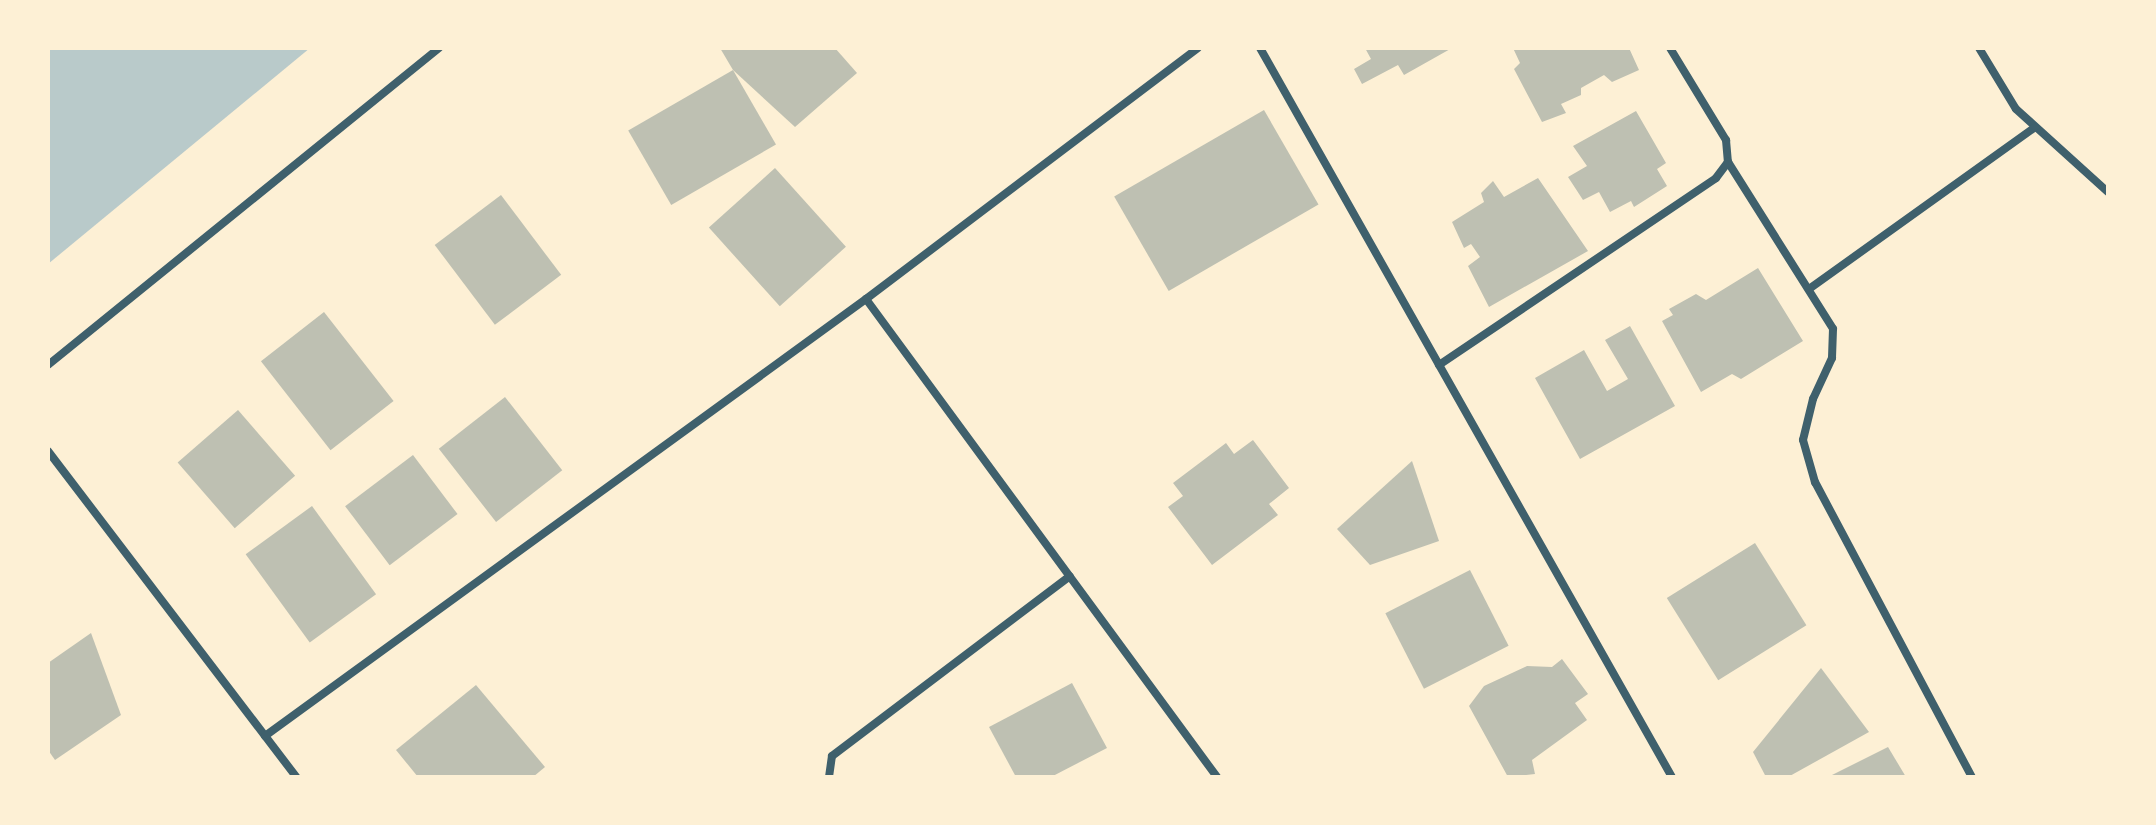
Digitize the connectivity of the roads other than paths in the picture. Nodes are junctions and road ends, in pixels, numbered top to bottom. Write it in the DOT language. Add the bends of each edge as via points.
graph roads {
  1 [pos="439,48"];
  2 [pos="1198,48"];
  3 [pos="1260,48"];
  4 [pos="1670,48"];
  5 [pos="1979,48"];
  6 [pos="2035,127"];
  7 [pos="1728,162"];
  8 [pos="2108,192"];
  9 [pos="1809,289"];
  10 [pos="866,299"];
  11 [pos="48,365"];
  12 [pos="1439,365"];
  13 [pos="48,451"];
  14 [pos="1070,576"];
  15 [pos="265,736"];
  16 [pos="296,777"];
  17 [pos="829,777"];
  18 [pos="1217,777"];
  19 [pos="1672,777"];
  20 [pos="1972,777"];
  1 -- 11 [label="street"];
  2 -- 10 [label="street"];
  3 -- 12 [label="street"];
  4 -- 7 [label="street" via="1726,140"];
  5 -- 6 [label="street" via="2016,109"];
  6 -- 8 [label="street"];
  6 -- 9 [label="street"];
  7 -- 9 [label="street"];
  7 -- 12 [label="street" via="1716,178"];
  9 -- 20 [label="street" via="1833,329 1832,358 1813,399 1803,440 1815,482"];
  10 -- 14 [label="street"];
  10 -- 15 [label="street"];
  12 -- 19 [label="street"];
  13 -- 15 [label="street"];
  14 -- 17 [label="street" via="832,756"];
  14 -- 18 [label="street"];
  15 -- 16 [label="street"];
}
